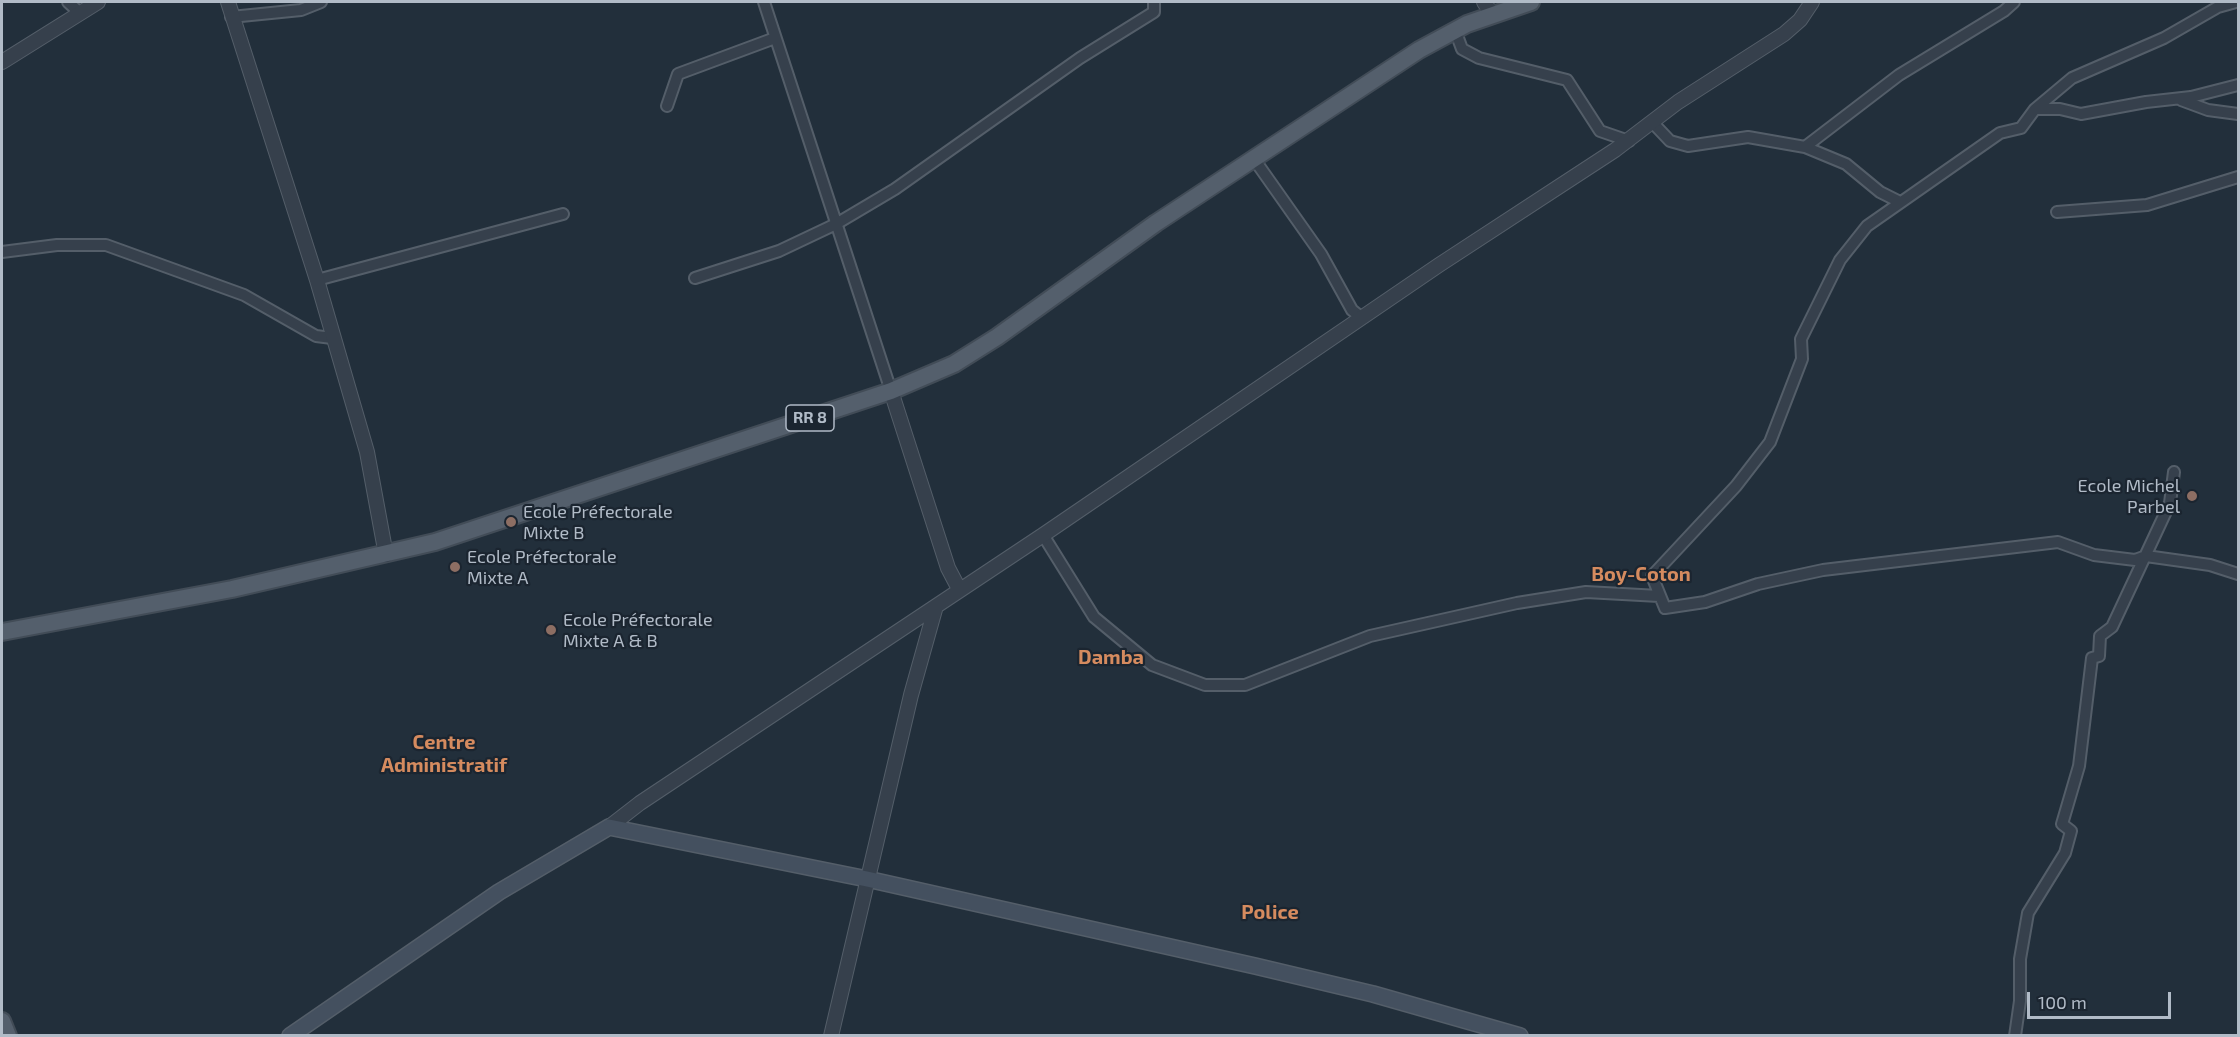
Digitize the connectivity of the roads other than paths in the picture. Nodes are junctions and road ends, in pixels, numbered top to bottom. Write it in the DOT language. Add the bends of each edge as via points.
graph roads {
  1 [pos="68,2"];
  2 [pos="98,2"];
  3 [pos="228,2"];
  4 [pos="321,2"];
  5 [pos="764,2"];
  6 [pos="1154,2"];
  7 [pos="1531,2"];
  8 [pos="1812,2"];
  9 [pos="2013,2"];
  10 [pos="2235,2"];
  11 [pos="1488,8"];
  12 [pos="80,13"];
  13 [pos="231,17"];
  14 [pos="1455,30"];
  15 [pos="776,38"];
  16 [pos="2,62"];
  17 [pos="2238,85"];
  18 [pos="2178,99"];
  19 [pos="668,106"];
  20 [pos="2036,109"];
  21 [pos="2238,114"];
  22 [pos="1652,122"];
  23 [pos="1629,141"];
  24 [pos="1805,147"];
  25 [pos="1254,159"];
  26 [pos="2238,177"];
  27 [pos="1900,202"];
  28 [pos="2057,212"];
  29 [pos="563,214"];
  30 [pos="836,225"];
  31 [pos="2,252"];
  32 [pos="694,278"];
  33 [pos="317,280"];
  34 [pos="1362,318"];
  35 [pos="332,338"];
  36 [pos="891,391"];
  37 [pos="2174,472"];
  38 [pos="1043,535"];
  39 [pos="386,555"];
  40 [pos="2146,556"];
  41 [pos="2238,574"];
  42 [pos="959,589"];
  43 [pos="1659,596"];
  44 [pos="936,606"];
  45 [pos="2,632"];
  46 [pos="609,827"];
  47 [pos="867,879"];
  48 [pos="2,1021"];
  49 [pos="8,1035"];
  50 [pos="290,1035"];
  51 [pos="831,1035"];
  52 [pos="1520,1035"];
  53 [pos="2015,1035"];
  1 -- 12 [label="street"];
  2 -- 12 [label="street"];
  3 -- 13 [label="street"];
  4 -- 13 [label="street" via="301,10"];
  5 -- 15 [label="street"];
  6 -- 30 [label="street" via="1154,12"];
  7 -- 11 [label="main road, RR 8"];
  8 -- 22 [label="street" via="1785,34"];
  9 -- 24 [label="street" via="1899,75"];
  10 -- 20 [label="street" via="2072,78"];
  11 -- 14 [label="main road, RR 8"];
  12 -- 16 [label="street"];
  13 -- 33 [label="street"];
  14 -- 23 [label="street" via="1462,49 1479,58 1567,80 1600,131"];
  14 -- 25 [label="main road, RR 8"];
  15 -- 19 [label="street" via="678,74"];
  15 -- 30 [label="street"];
  17 -- 18 [label="street"];
  18 -- 20 [label="street" via="2081,114"];
  18 -- 21 [label="street" via="2208,110"];
  20 -- 27 [label="street" via="2021,128 2000,133"];
  22 -- 23 [label="street"];
  22 -- 24 [label="street" via="1670,141 1688,146 1748,137"];
  23 -- 34 [label="street"];
  24 -- 27 [label="street" via="1846,164 1880,192"];
  25 -- 34 [label="street" via="1321,254 1352,310"];
  25 -- 36 [label="main road, RR 8" via="954,364"];
  26 -- 28 [label="street" via="2147,205"];
  27 -- 43 [label="street" via="1867,226 1840,260 1801,339 1802,359 1770,442 1736,486 1652,576"];
  29 -- 33 [label="street"];
  30 -- 32 [label="street" via="779,251"];
  30 -- 36 [label="street"];
  31 -- 35 [label="street" via="57,245 106,245 244,295 316,336"];
  33 -- 35 [label="street"];
  34 -- 38 [label="street"];
  35 -- 39 [label="street" via="367,452"];
  36 -- 39 [label="main road, RR 8" via="505,521"];
  36 -- 42 [label="street" via="948,568"];
  37 -- 40 [label="street" via="2170,503"];
  38 -- 42 [label="street"];
  38 -- 43 [label="street" via="1094,617 1152,665 1205,685 1245,685 1370,636 1517,603 1586,592"];
  39 -- 45 [label="main road, RR 8"];
  40 -- 41 [label="street" via="2210,565"];
  40 -- 43 [label="street" via="2135,560 2094,555 2058,542 1823,570 1758,584 1705,602 1665,608"];
  40 -- 53 [label="street" via="2112,627 2100,636 2099,656 2092,658 2079,766 2062,824 2071,831 2065,853 2028,913 2020,959"];
  42 -- 44 [label="street"];
  44 -- 46 [label="street" via="640,802"];
  44 -- 47 [label="street"];
  46 -- 47 [label="main road"];
  46 -- 50 [label="main road" via="499,892"];
  47 -- 51 [label="street"];
  47 -- 52 [label="main road" via="1373,994"];
  48 -- 49 [label="main road"];
}
